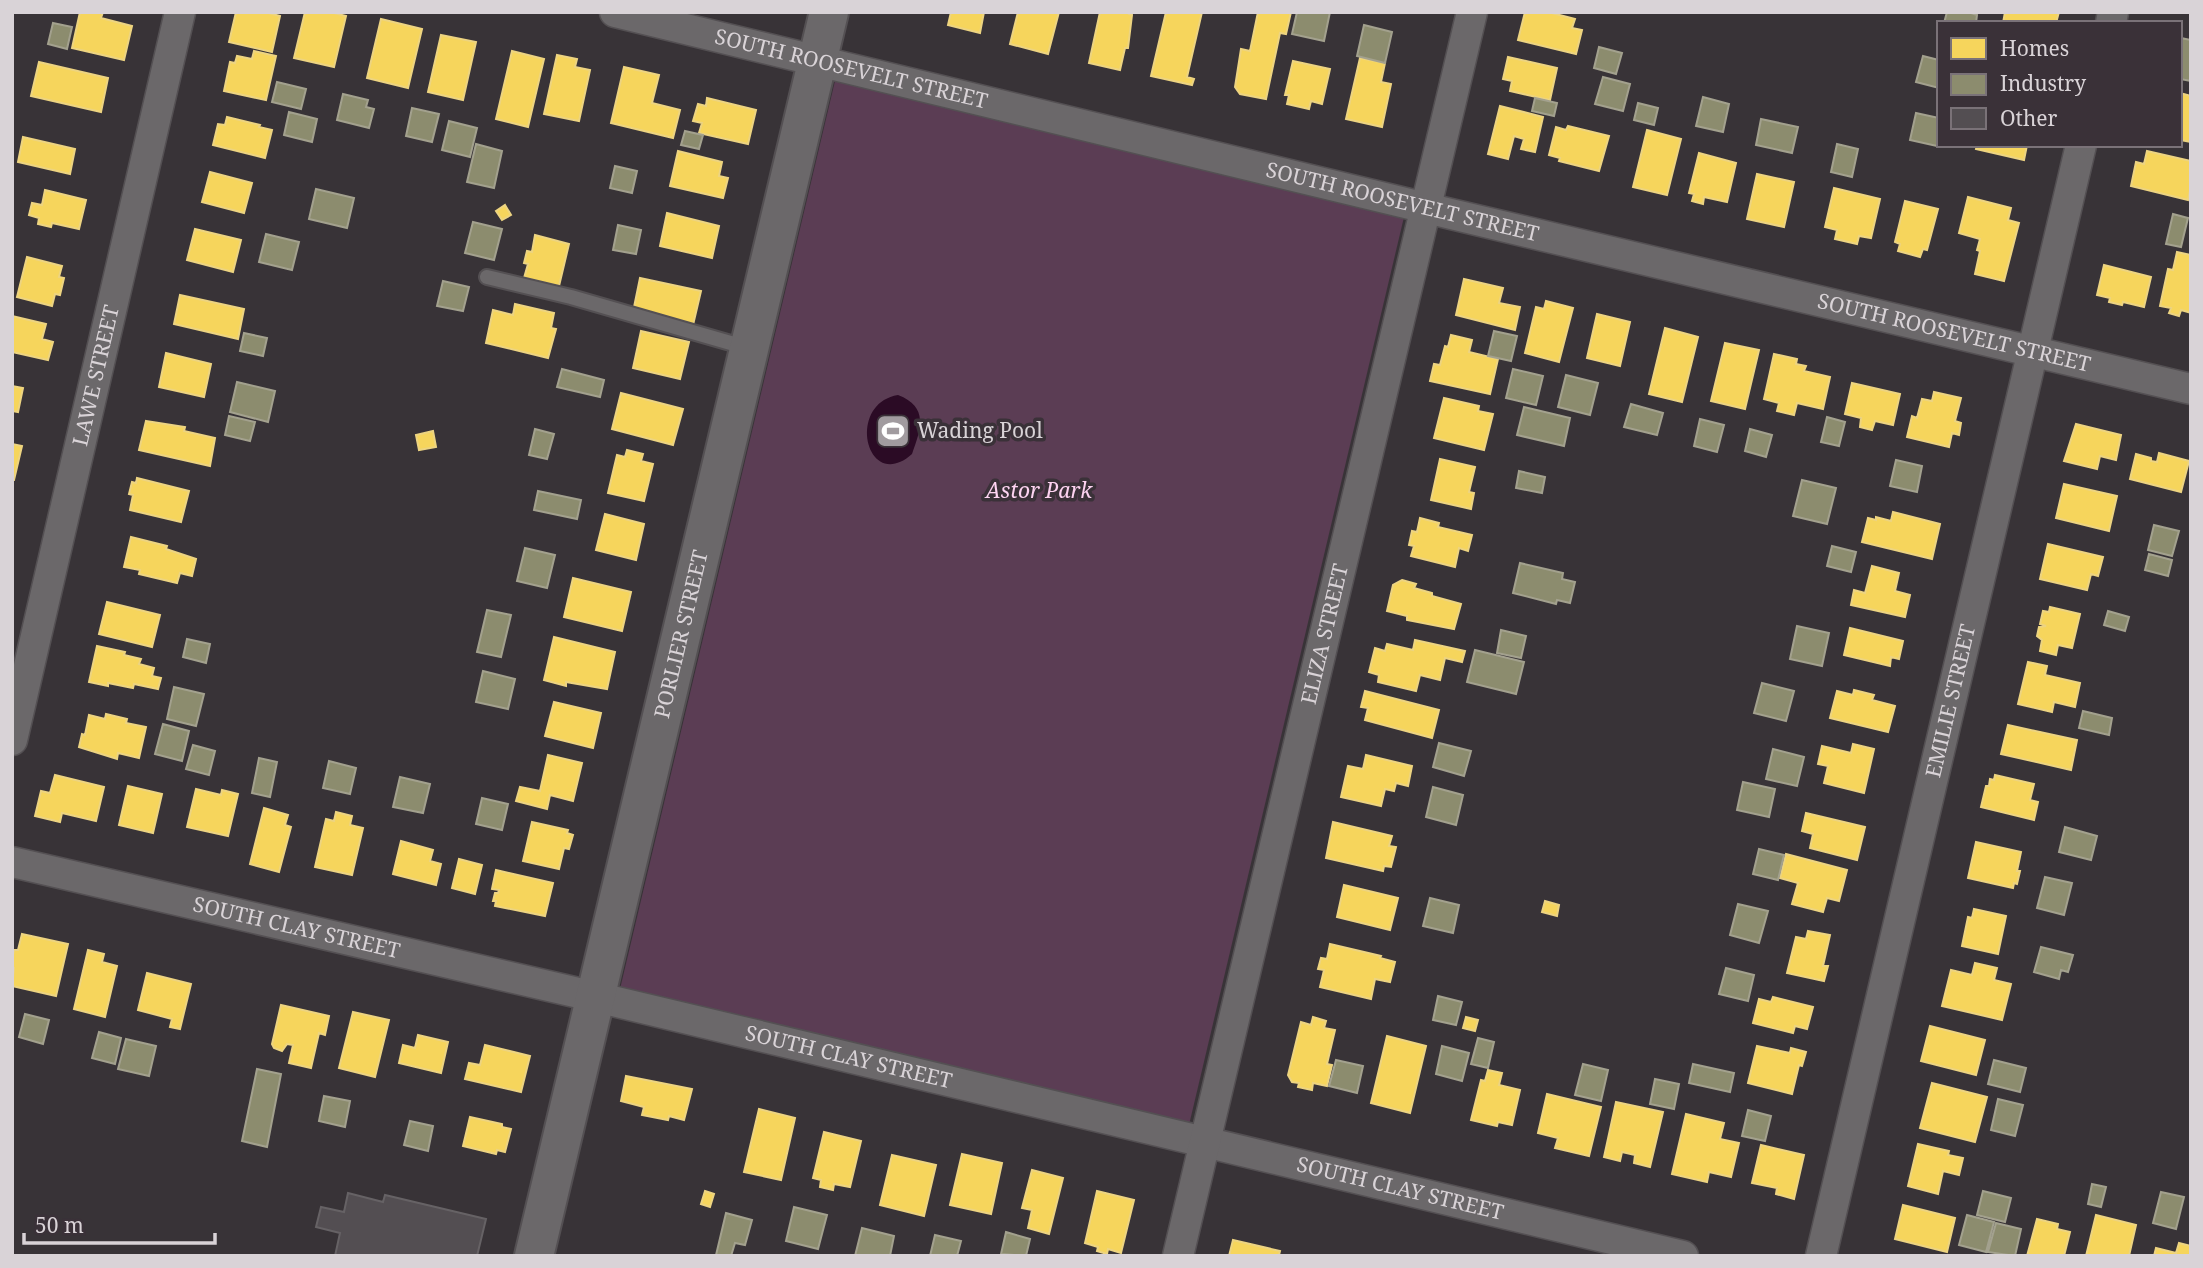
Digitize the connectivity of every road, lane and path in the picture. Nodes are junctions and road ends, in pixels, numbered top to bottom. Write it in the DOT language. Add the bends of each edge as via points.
graph roads {
  1 [pos="180,12"];
  2 [pos="615,12"];
  3 [pos="829,12"];
  4 [pos="1472,12"];
  5 [pos="817,61"];
  6 [pos="2081,147"];
  7 [pos="1426,208"];
  8 [pos="487,277"];
  9 [pos="750,348"];
  10 [pos="2032,351"];
  11 [pos="2191,389"];
  12 [pos="12,740"];
  13 [pos="12,862"];
  14 [pos="596,997"];
  15 [pos="1205,1142"];
  16 [pos="534,1256"];
  17 [pos="1178,1256"];
  18 [pos="1683,1256"];
  19 [pos="1821,1256"];
  1 -- 12 [label="street, LAWE STREET"];
  2 -- 5 [label="street, SOUTH ROOSEVELT STREET"];
  3 -- 5 [label="street, PORLIER STREET"];
  4 -- 7 [label="street, ELIZA STREET"];
  5 -- 7 [label="street, SOUTH ROOSEVELT STREET"];
  5 -- 9 [label="street, PORLIER STREET"];
  6 -- 10 [label="street, EMILIE STREET"];
  7 -- 10 [label="street, SOUTH ROOSEVELT STREET"];
  7 -- 15 [label="street, ELIZA STREET"];
  8 -- 9 [label="lane"];
  9 -- 14 [label="street, PORLIER STREET"];
  10 -- 11 [label="street, SOUTH ROOSEVELT STREET"];
  10 -- 19 [label="street, EMILIE STREET"];
  13 -- 14 [label="street, SOUTH CLAY STREET"];
  14 -- 15 [label="street, SOUTH CLAY STREET"];
  14 -- 16 [label="street, PORLIER STREET"];
  15 -- 17 [label="street, ELIZA STREET"];
  15 -- 18 [label="street, SOUTH CLAY STREET"];
}
